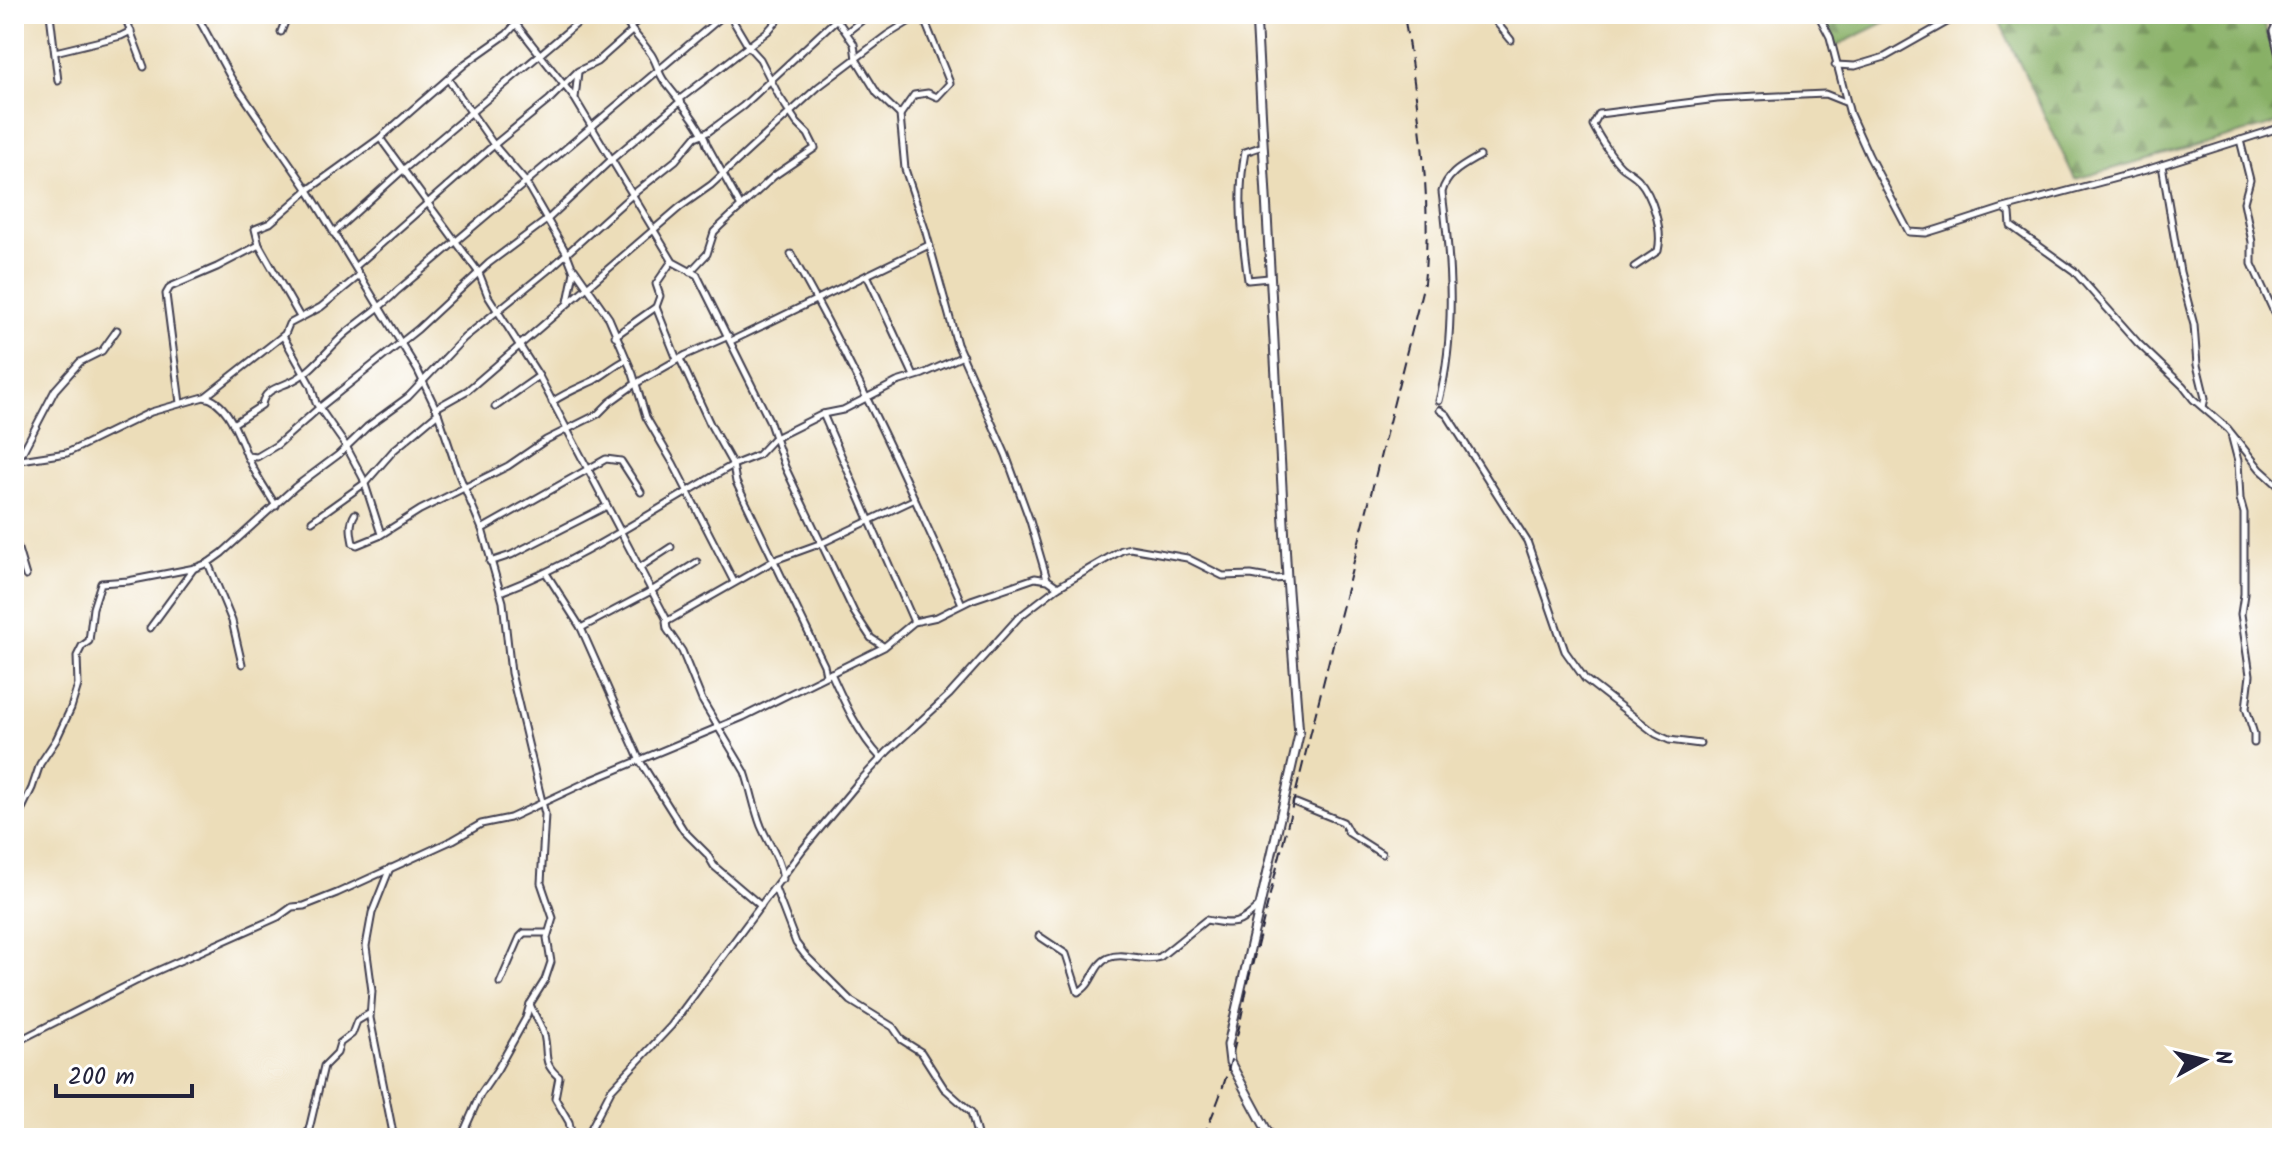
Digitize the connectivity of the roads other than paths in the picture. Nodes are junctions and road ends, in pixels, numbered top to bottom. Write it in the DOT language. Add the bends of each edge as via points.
graph roads {
  1 [pos="50,14"];
  2 [pos="124,14"];
  3 [pos="196,14"];
  4 [pos="288,14"];
  5 [pos="525,14"];
  6 [pos="588,14"];
  7 [pos="620,14"];
  8 [pos="645,14"];
  9 [pos="727,14"];
  10 [pos="783,14"];
  11 [pos="870,14"];
  12 [pos="921,14"];
  13 [pos="1256,14"];
  14 [pos="1494,14"];
  15 [pos="1818,14"];
  16 [pos="1961,14"];
  17 [pos="2281,14"];
  18 [pos="837,16"];
  19 [pos="516,24"];
  20 [pos="631,29"];
  21 [pos="131,31"];
  22 [pos="281,32"];
  23 [pos="847,32"];
  24 [pos="1511,40"];
  25 [pos="748,46"];
  26 [pos="55,52"];
  27 [pos="541,55"];
  28 [pos="856,59"];
  29 [pos="1835,65"];
  30 [pos="144,67"];
  31 [pos="2282,68"];
  32 [pos="578,71"];
  33 [pos="658,71"];
  34 [pos="448,79"];
  35 [pos="58,81"];
  36 [pos="770,81"];
  37 [pos="565,84"];
  38 [pos="575,99"];
  39 [pos="681,100"];
  40 [pos="1846,102"];
  41 [pos="792,112"];
  42 [pos="473,113"];
  43 [pos="900,115"];
  44 [pos="592,127"];
  45 [pos="2282,127"];
  46 [pos="704,134"];
  47 [pos="380,138"];
  48 [pos="2240,140"];
  49 [pos="494,145"];
  50 [pos="1263,146"];
  51 [pos="1480,156"];
  52 [pos="612,159"];
  53 [pos="2161,165"];
  54 [pos="404,169"];
  55 [pos="723,172"];
  56 [pos="525,181"];
  57 [pos="308,190"];
  58 [pos="632,195"];
  59 [pos="429,201"];
  60 [pos="741,207"];
  61 [pos="2004,208"];
  62 [pos="548,219"];
  63 [pos="654,230"];
  64 [pos="333,233"];
  65 [pos="456,240"];
  66 [pos="259,245"];
  67 [pos="929,245"];
  68 [pos="567,254"];
  69 [pos="791,254"];
  70 [pos="672,261"];
  71 [pos="356,267"];
  72 [pos="1634,267"];
  73 [pos="574,268"];
  74 [pos="690,272"];
  75 [pos="479,273"];
  76 [pos="360,275"];
  77 [pos="867,275"];
  78 [pos="1269,278"];
  79 [pos="589,287"];
  80 [pos="816,299"];
  81 [pos="567,305"];
  82 [pos="656,307"];
  83 [pos="380,309"];
  84 [pos="498,312"];
  85 [pos="300,317"];
  86 [pos="117,330"];
  87 [pos="283,336"];
  88 [pos="615,336"];
  89 [pos="730,339"];
  90 [pos="401,342"];
  91 [pos="2282,344"];
  92 [pos="520,345"];
  93 [pos="963,356"];
  94 [pos="680,359"];
  95 [pos="626,360"];
  96 [pos="304,373"];
  97 [pos="539,376"];
  98 [pos="914,376"];
  99 [pos="423,382"];
  100 [pos="635,384"];
  101 [pos="204,397"];
  102 [pos="866,398"];
  103 [pos="1439,401"];
  104 [pos="552,402"];
  105 [pos="180,403"];
  106 [pos="495,407"];
  107 [pos="2203,407"];
  108 [pos="319,408"];
  109 [pos="1440,410"];
  110 [pos="437,411"];
  111 [pos="823,414"];
  112 [pos="233,424"];
  113 [pos="565,429"];
  114 [pos="2231,433"];
  115 [pos="773,439"];
  116 [pos="346,446"];
  117 [pos="247,456"];
  118 [pos="16,460"];
  119 [pos="733,465"];
  120 [pos="587,468"];
  121 [pos="365,483"];
  122 [pos="466,488"];
  123 [pos="2282,489"];
  124 [pos="641,492"];
  125 [pos="688,492"];
  126 [pos="915,499"];
  127 [pos="276,506"];
  128 [pos="607,506"];
  129 [pos="355,514"];
  130 [pos="870,520"];
  131 [pos="312,521"];
  132 [pos="482,529"];
  133 [pos="619,532"];
  134 [pos="381,534"];
  135 [pos="14,536"];
  136 [pos="822,543"];
  137 [pos="671,547"];
  138 [pos="775,560"];
  139 [pos="490,562"];
  140 [pos="697,562"];
  141 [pos="208,563"];
  142 [pos="195,568"];
  143 [pos="639,568"];
  144 [pos="546,573"];
  145 [pos="26,576"];
  146 [pos="1287,578"];
  147 [pos="1048,580"];
  148 [pos="734,582"];
  149 [pos="1058,587"];
  150 [pos="651,591"];
  151 [pos="500,592"];
  152 [pos="962,604"];
  153 [pos="667,620"];
  154 [pos="914,622"];
  155 [pos="150,628"];
  156 [pos="581,628"];
  157 [pos="884,647"];
  158 [pos="242,664"];
  159 [pos="828,674"];
  160 [pos="719,728"];
  161 [pos="2254,743"];
  162 [pos="1700,744"];
  163 [pos="881,758"];
  164 [pos="640,761"];
  165 [pos="543,802"];
  166 [pos="1296,803"];
  167 [pos="14,825"];
  168 [pos="1382,854"];
  169 [pos="390,868"];
  170 [pos="783,879"];
  171 [pos="775,888"];
  172 [pos="1260,905"];
  173 [pos="761,906"];
  174 [pos="547,933"];
  175 [pos="1039,936"];
  176 [pos="500,983"];
  177 [pos="530,1004"];
  178 [pos="370,1014"];
  179 [pos="14,1043"];
  180 [pos="307,1138"];
  181 [pos="394,1138"];
  182 [pos="461,1138"];
  183 [pos="572,1138"];
  184 [pos="586,1138"];
  185 [pos="978,1138"];
  186 [pos="1271,1138"];
  1 -- 26 [label="street"];
  2 -- 21 [label="street"];
  3 -- 57 [label="street" via="231,78"];
  4 -- 22 [label="street"];
  5 -- 19 [label="street"];
  6 -- 27 [label="street"];
  7 -- 20 [label="street"];
  8 -- 20 [label="street"];
  9 -- 25 [label="street"];
  9 -- 33 [label="street"];
  10 -- 25 [label="street"];
  11 -- 23 [label="street"];
  12 -- 28 [label="street"];
  12 -- 43 [label="street" via="950,83 937,97 914,95"];
  13 -- 50 [label="street"];
  14 -- 24 [label="street"];
  15 -- 29 [label="street" via="1830,37"];
  16 -- 29 [label="street" via="1885,57 1855,66"];
  17 -- 31 [label="street" via="2273,31"];
  18 -- 23 [label="street"];
  18 -- 36 [label="street"];
  19 -- 27 [label="street"];
  19 -- 34 [label="street"];
  20 -- 32 [label="street" via="597,62"];
  20 -- 33 [label="street"];
  21 -- 26 [label="street"];
  21 -- 30 [label="street"];
  23 -- 28 [label="street"];
  25 -- 36 [label="street"];
  25 -- 39 [label="street"];
  26 -- 35 [label="street"];
  27 -- 37 [label="street"];
  27 -- 42 [label="street"];
  28 -- 41 [label="street"];
  28 -- 43 [label="street" via="877,93"];
  29 -- 40 [label="street"];
  32 -- 37 [label="street"];
  32 -- 38 [label="street"];
  33 -- 39 [label="street"];
  33 -- 44 [label="street"];
  34 -- 42 [label="street"];
  34 -- 47 [label="street"];
  36 -- 41 [label="street"];
  36 -- 46 [label="street"];
  37 -- 38 [label="street"];
  37 -- 49 [label="street"];
  38 -- 44 [label="street"];
  39 -- 46 [label="street"];
  39 -- 52 [label="street"];
  40 -- 61 [label="street" via="1909,232 1926,233"];
  40 -- 72 [label="street" via="1825,94 1756,97 1599,114 1593,125 1597,134 1638,179 1660,233 1658,251"];
  41 -- 55 [label="street"];
  41 -- 60 [label="street" via="815,148"];
  42 -- 49 [label="street"];
  42 -- 54 [label="street"];
  43 -- 67 [label="street" via="905,169"];
  44 -- 52 [label="street"];
  44 -- 56 [label="street"];
  45 -- 48 [label="street"];
  46 -- 55 [label="street"];
  46 -- 58 [label="street"];
  47 -- 54 [label="street"];
  47 -- 57 [label="street"];
  48 -- 53 [label="street"];
  48 -- 91 [label="street" via="2250,180 2244,202 2252,264 2279,323"];
  49 -- 56 [label="street"];
  49 -- 59 [label="street"];
  50 -- 78 [label="street"];
  50 -- 78 [label="street" via="1245,152 1242,235 1248,280"];
  51 -- 103 [label="street" via="1456,170 1442,192 1451,284 1446,375"];
  52 -- 58 [label="street"];
  52 -- 62 [label="street"];
  53 -- 61 [label="street"];
  53 -- 107 [label="street" via="2194,325"];
  54 -- 59 [label="street"];
  54 -- 64 [label="street"];
  55 -- 60 [label="street"];
  55 -- 63 [label="street"];
  56 -- 62 [label="street"];
  56 -- 65 [label="street"];
  57 -- 64 [label="street"];
  57 -- 66 [label="street" via="270,223 255,229"];
  58 -- 63 [label="street"];
  58 -- 68 [label="street"];
  59 -- 65 [label="street"];
  59 -- 71 [label="street"];
  60 -- 74 [label="street" via="714,232 707,254"];
  61 -- 107 [label="street" via="2011,226 2074,271"];
  62 -- 68 [label="street"];
  62 -- 75 [label="street"];
  63 -- 70 [label="street"];
  63 -- 79 [label="street"];
  64 -- 71 [label="street"];
  65 -- 75 [label="street"];
  65 -- 83 [label="street"];
  66 -- 85 [label="street"];
  66 -- 105 [label="street" via="170,287 166,294"];
  67 -- 77 [label="street"];
  67 -- 93 [label="street"];
  68 -- 73 [label="street"];
  68 -- 84 [label="street"];
  69 -- 80 [label="street"];
  70 -- 74 [label="street"];
  70 -- 82 [label="street" via="656,284"];
  71 -- 76 [label="street"];
  73 -- 79 [label="street"];
  73 -- 81 [label="street"];
  74 -- 89 [label="street" via="697,275"];
  75 -- 84 [label="street"];
  75 -- 90 [label="street"];
  76 -- 83 [label="street"];
  76 -- 85 [label="street"];
  77 -- 80 [label="street"];
  77 -- 98 [label="street"];
  78 -- 146 [label="street"];
  79 -- 81 [label="street"];
  79 -- 88 [label="street"];
  80 -- 89 [label="street"];
  80 -- 102 [label="street"];
  81 -- 92 [label="street"];
  82 -- 88 [label="street"];
  82 -- 94 [label="street"];
  83 -- 90 [label="street"];
  83 -- 96 [label="street"];
  84 -- 92 [label="street"];
  84 -- 99 [label="street" via="464,338"];
  85 -- 87 [label="street"];
  86 -- 118 [label="street" via="102,351 80,362 55,390"];
  87 -- 96 [label="street"];
  87 -- 101 [label="street"];
  88 -- 95 [label="street"];
  89 -- 94 [label="street"];
  89 -- 115 [label="street"];
  90 -- 99 [label="street"];
  90 -- 108 [label="street"];
  92 -- 97 [label="street"];
  92 -- 110 [label="street"];
  93 -- 98 [label="street"];
  93 -- 147 [label="street" via="1006,455"];
  94 -- 100 [label="street"];
  94 -- 119 [label="street"];
  95 -- 100 [label="street"];
  95 -- 104 [label="street"];
  96 -- 108 [label="street"];
  96 -- 112 [label="street" via="275,387 262,405"];
  97 -- 104 [label="street"];
  97 -- 106 [label="street"];
  98 -- 102 [label="street"];
  99 -- 110 [label="street"];
  99 -- 116 [label="street"];
  100 -- 113 [label="street" via="598,414"];
  100 -- 125 [label="street" via="646,417"];
  101 -- 105 [label="street"];
  101 -- 112 [label="street" via="217,403"];
  102 -- 111 [label="street"];
  102 -- 126 [label="street"];
  104 -- 113 [label="street"];
  105 -- 118 [label="street" via="67,453"];
  107 -- 114 [label="street"];
  108 -- 116 [label="street"];
  108 -- 117 [label="street" via="277,445 257,457"];
  109 -- 162 [label="street" via="1527,541 1574,667 1662,738"];
  110 -- 121 [label="street"];
  110 -- 122 [label="street"];
  111 -- 115 [label="street"];
  111 -- 130 [label="street"];
  112 -- 117 [label="street"];
  113 -- 120 [label="street"];
  113 -- 122 [label="street"];
  114 -- 123 [label="street"];
  114 -- 161 [label="street" via="2244,513 2241,614 2250,675 2246,708"];
  115 -- 119 [label="street" via="758,455"];
  115 -- 136 [label="street"];
  116 -- 121 [label="street"];
  116 -- 127 [label="street"];
  117 -- 127 [label="street"];
  119 -- 125 [label="street"];
  119 -- 138 [label="street" via="736,482"];
  120 -- 124 [label="street" via="618,459"];
  120 -- 128 [label="street"];
  120 -- 132 [label="street"];
  121 -- 131 [label="street"];
  121 -- 134 [label="street"];
  122 -- 132 [label="street"];
  122 -- 134 [label="street"];
  125 -- 133 [label="street"];
  125 -- 148 [label="street"];
  126 -- 130 [label="street"];
  126 -- 152 [label="street"];
  127 -- 141 [label="street"];
  128 -- 133 [label="street"];
  128 -- 139 [label="street"];
  129 -- 134 [label="street" via="353,543"];
  130 -- 136 [label="street"];
  130 -- 154 [label="street"];
  132 -- 139 [label="street"];
  133 -- 143 [label="street"];
  133 -- 144 [label="street"];
  135 -- 145 [label="street"];
  136 -- 138 [label="street"];
  136 -- 157 [label="street" via="859,620"];
  137 -- 143 [label="street"];
  138 -- 148 [label="street"];
  138 -- 159 [label="street"];
  139 -- 151 [label="street"];
  140 -- 150 [label="street"];
  141 -- 142 [label="street"];
  141 -- 158 [label="street" via="235,629"];
  142 -- 155 [label="street"];
  142 -- 167 [label="street" via="101,583 89,641 77,656 78,691"];
  143 -- 150 [label="street"];
  144 -- 151 [label="street"];
  144 -- 156 [label="street"];
  146 -- 149 [label="street" via="1223,576 1187,558 1130,548"];
  146 -- 172 [label="street" via="1299,735"];
  147 -- 149 [label="street"];
  147 -- 152 [label="street" via="1035,578"];
  148 -- 153 [label="street"];
  149 -- 163 [label="street" via="1019,617 949,695"];
  150 -- 153 [label="street"];
  150 -- 156 [label="street"];
  151 -- 165 [label="street" via="519,715"];
  152 -- 154 [label="street"];
  153 -- 160 [label="street"];
  154 -- 157 [label="street"];
  156 -- 164 [label="street"];
  157 -- 159 [label="street"];
  159 -- 160 [label="street"];
  159 -- 163 [label="street" via="867,744"];
  160 -- 164 [label="street"];
  160 -- 170 [label="street" via="745,772"];
  163 -- 170 [label="street"];
  164 -- 165 [label="street"];
  164 -- 173 [label="street" via="684,831 714,866"];
  165 -- 169 [label="street" via="510,818 481,824"];
  165 -- 174 [label="street" via="541,883 553,918"];
  166 -- 168 [label="street" via="1343,822 1349,833"];
  169 -- 178 [label="street" via="366,946"];
  169 -- 179 [label="street" via="292,907"];
  170 -- 171 [label="street"];
  171 -- 173 [label="street"];
  171 -- 185 [label="street" via="805,955 841,992 921,1052 944,1088 971,1112"];
  172 -- 175 [label="street" via="1241,922 1206,920 1152,960 1103,960 1088,986 1078,992 1066,954"];
  172 -- 186 [label="street" via="1228,1045 1230,1062"];
  173 -- 184 [label="street" via="671,1026 611,1090"];
  174 -- 176 [label="street" via="520,937"];
  174 -- 177 [label="street" via="551,967"];
  177 -- 182 [label="street"];
  177 -- 183 [label="street" via="543,1031 549,1069 559,1077 555,1098"];
  178 -- 180 [label="street" via="357,1021 324,1066"];
  178 -- 181 [label="street"];
}
